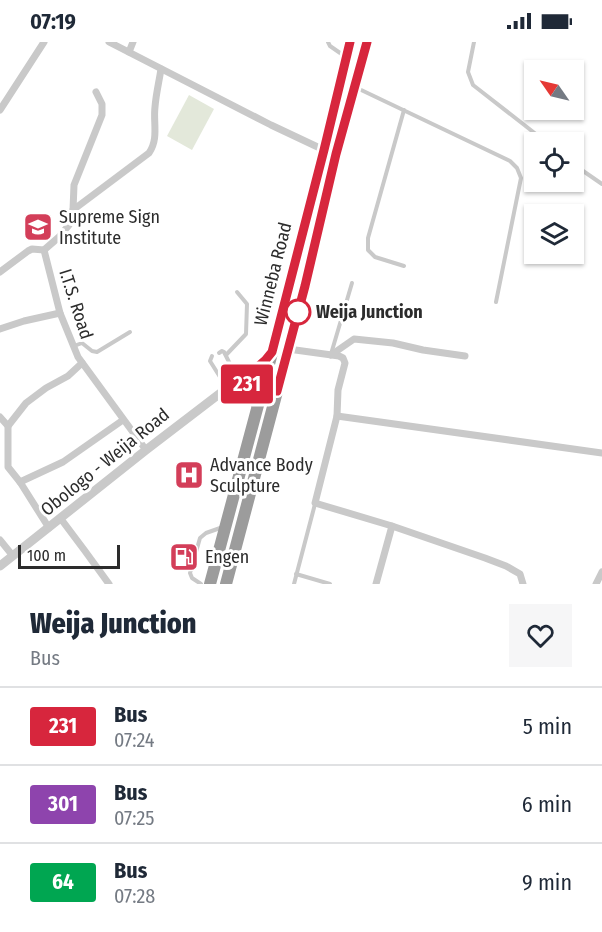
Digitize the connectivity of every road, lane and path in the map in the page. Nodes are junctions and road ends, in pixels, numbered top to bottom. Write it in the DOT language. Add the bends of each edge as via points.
graph roads {
  1 [pos="44,42"];
  2 [pos="109,42"];
  3 [pos="133,42"];
  4 [pos="328,42"];
  5 [pos="350,42"];
  6 [pos="367,42"];
  7 [pos="474,42"];
  8 [pos="129,52"];
  9 [pos="346,57"];
  10 [pos="161,69"];
  11 [pos="355,87"];
  12 [pos="96,92"];
  13 [pos="0,110"];
  14 [pos="404,110"];
  15 [pos="533,132"];
  16 [pos="324,150"];
  17 [pos="584,172"];
  18 [pos="602,184"];
  19 [pos="73,210"];
  20 [pos="44,250"];
  21 [pos="404,266"];
  22 [pos="0,272"];
  23 [pos="352,283"];
  24 [pos="237,292"];
  25 [pos="496,302"];
  26 [pos="60,313"];
  27 [pos="0,329"];
  28 [pos="130,332"];
  29 [pos="73,346"];
  30 [pos="288,349"];
  31 [pos="272,352"];
  32 [pos="219,353"];
  33 [pos="226,355"];
  34 [pos="331,355"];
  35 [pos="212,356"];
  36 [pos="465,356"];
  37 [pos="82,363"];
  38 [pos="233,370"];
  39 [pos="220,377"];
  40 [pos="235,382"];
  41 [pos="264,382"];
  42 [pos="278,385"];
  43 [pos="257,404"];
  44 [pos="337,416"];
  45 [pos="0,417"];
  46 [pos="123,420"];
  47 [pos="8,426"];
  48 [pos="146,450"];
  49 [pos="602,453"];
  50 [pos="20,482"];
  51 [pos="315,503"];
  52 [pos="61,519"];
  53 [pos="226,525"];
  54 [pos="392,526"];
  55 [pos="49,528"];
  56 [pos="0,540"];
  57 [pos="13,556"];
  58 [pos="0,566"];
  59 [pos="602,572"];
  60 [pos="296,574"];
  61 [pos="108,584"];
  62 [pos="201,584"];
  63 [pos="210,584"];
  64 [pos="226,584"];
  65 [pos="294,584"];
  66 [pos="330,584"];
  67 [pos="376,584"];
  68 [pos="523,584"];
  69 [pos="596,584"];
  1 -- 13 [label="street"];
  2 -- 8 [label="street"];
  3 -- 8 [label="street"];
  4 -- 9 [label="lane"];
  5 -- 9 [label="highway, Winneba Road"];
  6 -- 11 [label="highway, Winneba Road"];
  7 -- 15 [label="lane" via="468,72 473,85"];
  8 -- 10 [label="street"];
  9 -- 16 [label="highway, Winneba Road"];
  10 -- 16 [label="street"];
  10 -- 19 [label="street" via="153,148"];
  11 -- 14 [label="lane"];
  11 -- 30 [label="highway, Winneba Road"];
  12 -- 19 [label="street, I.T.S. Road" via="102,115 74,185"];
  14 -- 21 [label="lane" via="368,238 368,249 375,257"];
  14 -- 25 [label="lane" via="518,168 521,178"];
  16 -- 31 [label="highway, Winneba Road"];
  17 -- 18 [label="lane"];
  19 -- 20 [label="street, I.T.S. Road" via="64,232"];
  20 -- 22 [label="street" via="28,251"];
  20 -- 26 [label="street, I.T.S. Road"];
  23 -- 34 [label="lane"];
  24 -- 33 [label="lane" via="247,304 246,334"];
  26 -- 27 [label="street"];
  26 -- 29 [label="street, I.T.S. Road"];
  28 -- 29 [label="lane" via="97,352 82,344"];
  29 -- 37 [label="street, I.T.S. Road"];
  30 -- 34 [label="street"];
  30 -- 42 [label="highway, Winneba Road"];
  31 -- 40 [label="highway" via="261,366"];
  31 -- 41 [label="highway, Winneba Road"];
  32 -- 33 [label="lane"];
  33 -- 38 [label="lane"];
  34 -- 36 [label="street" via="354,339"];
  34 -- 44 [label="street" via="343,358 345,363"];
  35 -- 39 [label="lane" via="210,361"];
  37 -- 46 [label="street, I.T.S. Road"];
  37 -- 47 [label="street" via="26,403"];
  38 -- 39 [label="lane"];
  38 -- 40 [label="lane"];
  39 -- 40 [label="lane" via="220,381"];
  40 -- 41 [label="street"];
  40 -- 41 [label="street"];
  40 -- 43 [label="highway"];
  40 -- 48 [label="street, Obologo - Weija Road"];
  41 -- 42 [label="street"];
  41 -- 43 [label="highway, Winneba Road"];
  42 -- 64 [label="highway, Winneba Road"];
  43 -- 53 [label="highway, Winneba Road"];
  44 -- 49 [label="street"];
  44 -- 51 [label="street"];
  45 -- 47 [label="street"];
  46 -- 48 [label="street, I.T.S. Road"];
  46 -- 50 [label="street" via="55,467"];
  47 -- 50 [label="street" via="8,467"];
  48 -- 52 [label="street, Obologo - Weija Road"];
  50 -- 55 [label="street"];
  51 -- 54 [label="street"];
  51 -- 60 [label="lane"];
  52 -- 55 [label="street, Obologo - Weija Road"];
  52 -- 61 [label="street"];
  53 -- 62 [label="lane" via="200,538 190,573"];
  53 -- 63 [label="highway, Winneba Road"];
  54 -- 67 [label="street"];
  54 -- 68 [label="street" via="498,562 520,574"];
  55 -- 57 [label="street, Obologo - Weija Road"];
  56 -- 57 [label="street"];
  57 -- 58 [label="street, Obologo - Weija Road"];
  59 -- 69 [label="street"];
  60 -- 65 [label="lane"];
  60 -- 66 [label="lane"];
}
